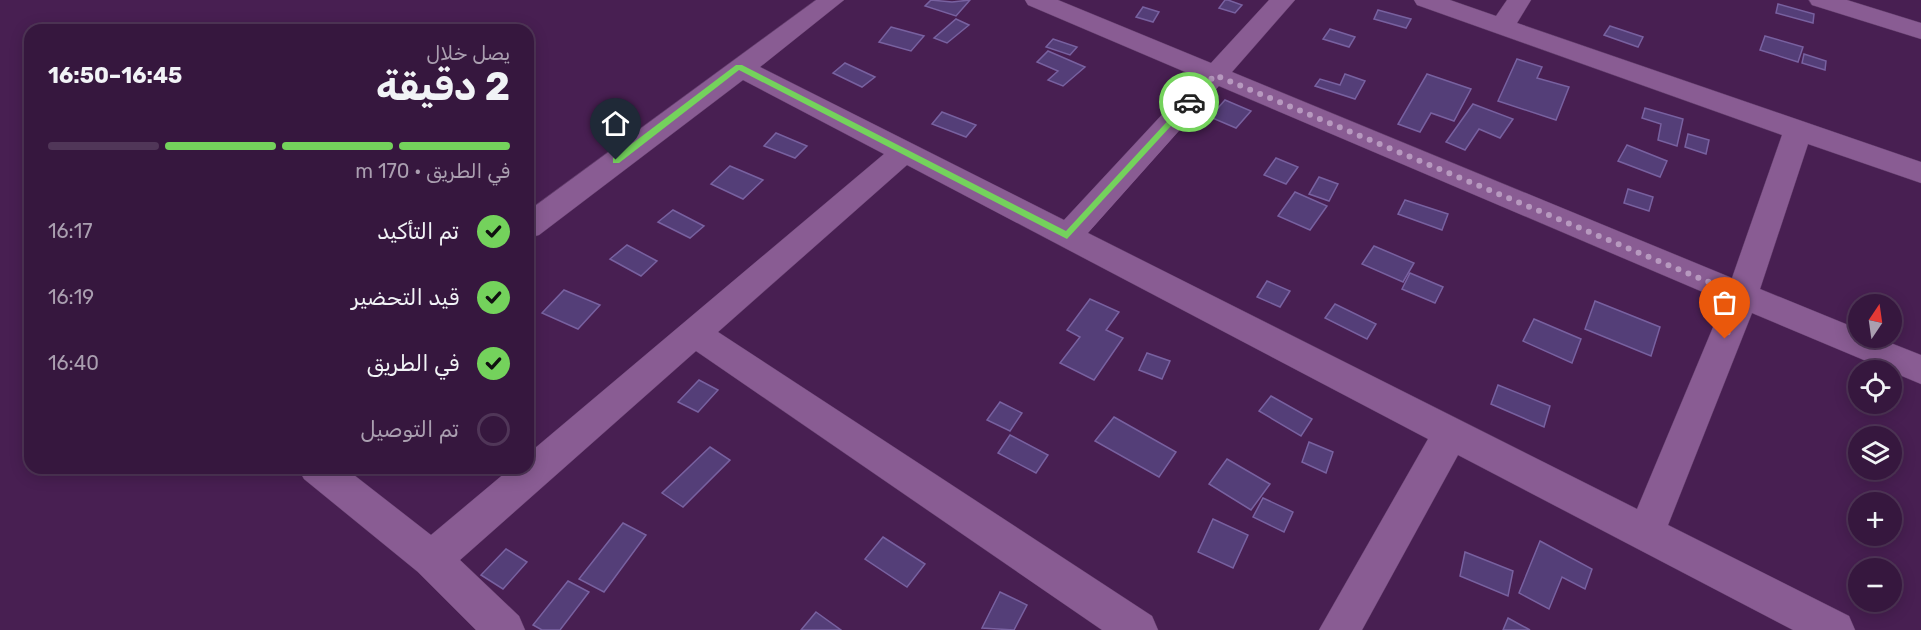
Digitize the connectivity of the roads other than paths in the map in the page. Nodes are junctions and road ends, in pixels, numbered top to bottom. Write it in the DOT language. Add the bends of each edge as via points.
graph roads {
  1 [pos="832,0"];
  2 [pos="1037,0"];
  3 [pos="1283,0"];
  4 [pos="1426,0"];
  5 [pos="1519,0"];
  6 [pos="1821,0"];
  7 [pos="1502,27"];
  8 [pos="1921,31"];
  9 [pos="739,67"];
  10 [pos="1215,75"];
  11 [pos="1798,130"];
  12 [pos="904,152"];
  13 [pos="1921,173"];
  14 [pos="534,222"];
  15 [pos="1067,236"];
  16 [pos="1742,296"];
  17 [pos="694,333"];
  18 [pos="1921,370"];
  19 [pos="1451,433"];
  20 [pos="534,472"];
  21 [pos="324,474"];
  22 [pos="531,474"];
  23 [pos="1646,533"];
  24 [pos="432,560"];
  25 [pos="504,630"];
  26 [pos="1137,630"];
  27 [pos="1340,630"];
  28 [pos="1834,630"];
  1 -- 9 [label="street"];
  2 -- 10 [label="street"];
  3 -- 10 [label="street"];
  4 -- 7 [label="street"];
  5 -- 7 [label="street"];
  6 -- 8 [label="street"];
  7 -- 11 [label="street"];
  9 -- 12 [label="street"];
  9 -- 14 [label="street"];
  10 -- 15 [label="street"];
  10 -- 16 [label="street"];
  11 -- 13 [label="street"];
  11 -- 16 [label="street"];
  12 -- 15 [label="street"];
  12 -- 17 [label="street"];
  15 -- 19 [label="street"];
  16 -- 18 [label="street"];
  16 -- 23 [label="street"];
  17 -- 20 [label="street"];
  17 -- 26 [label="street"];
  19 -- 23 [label="street"];
  19 -- 27 [label="street"];
  21 -- 24 [label="street"];
  22 -- 24 [label="street"];
  23 -- 28 [label="street"];
  24 -- 25 [label="street"];
}
